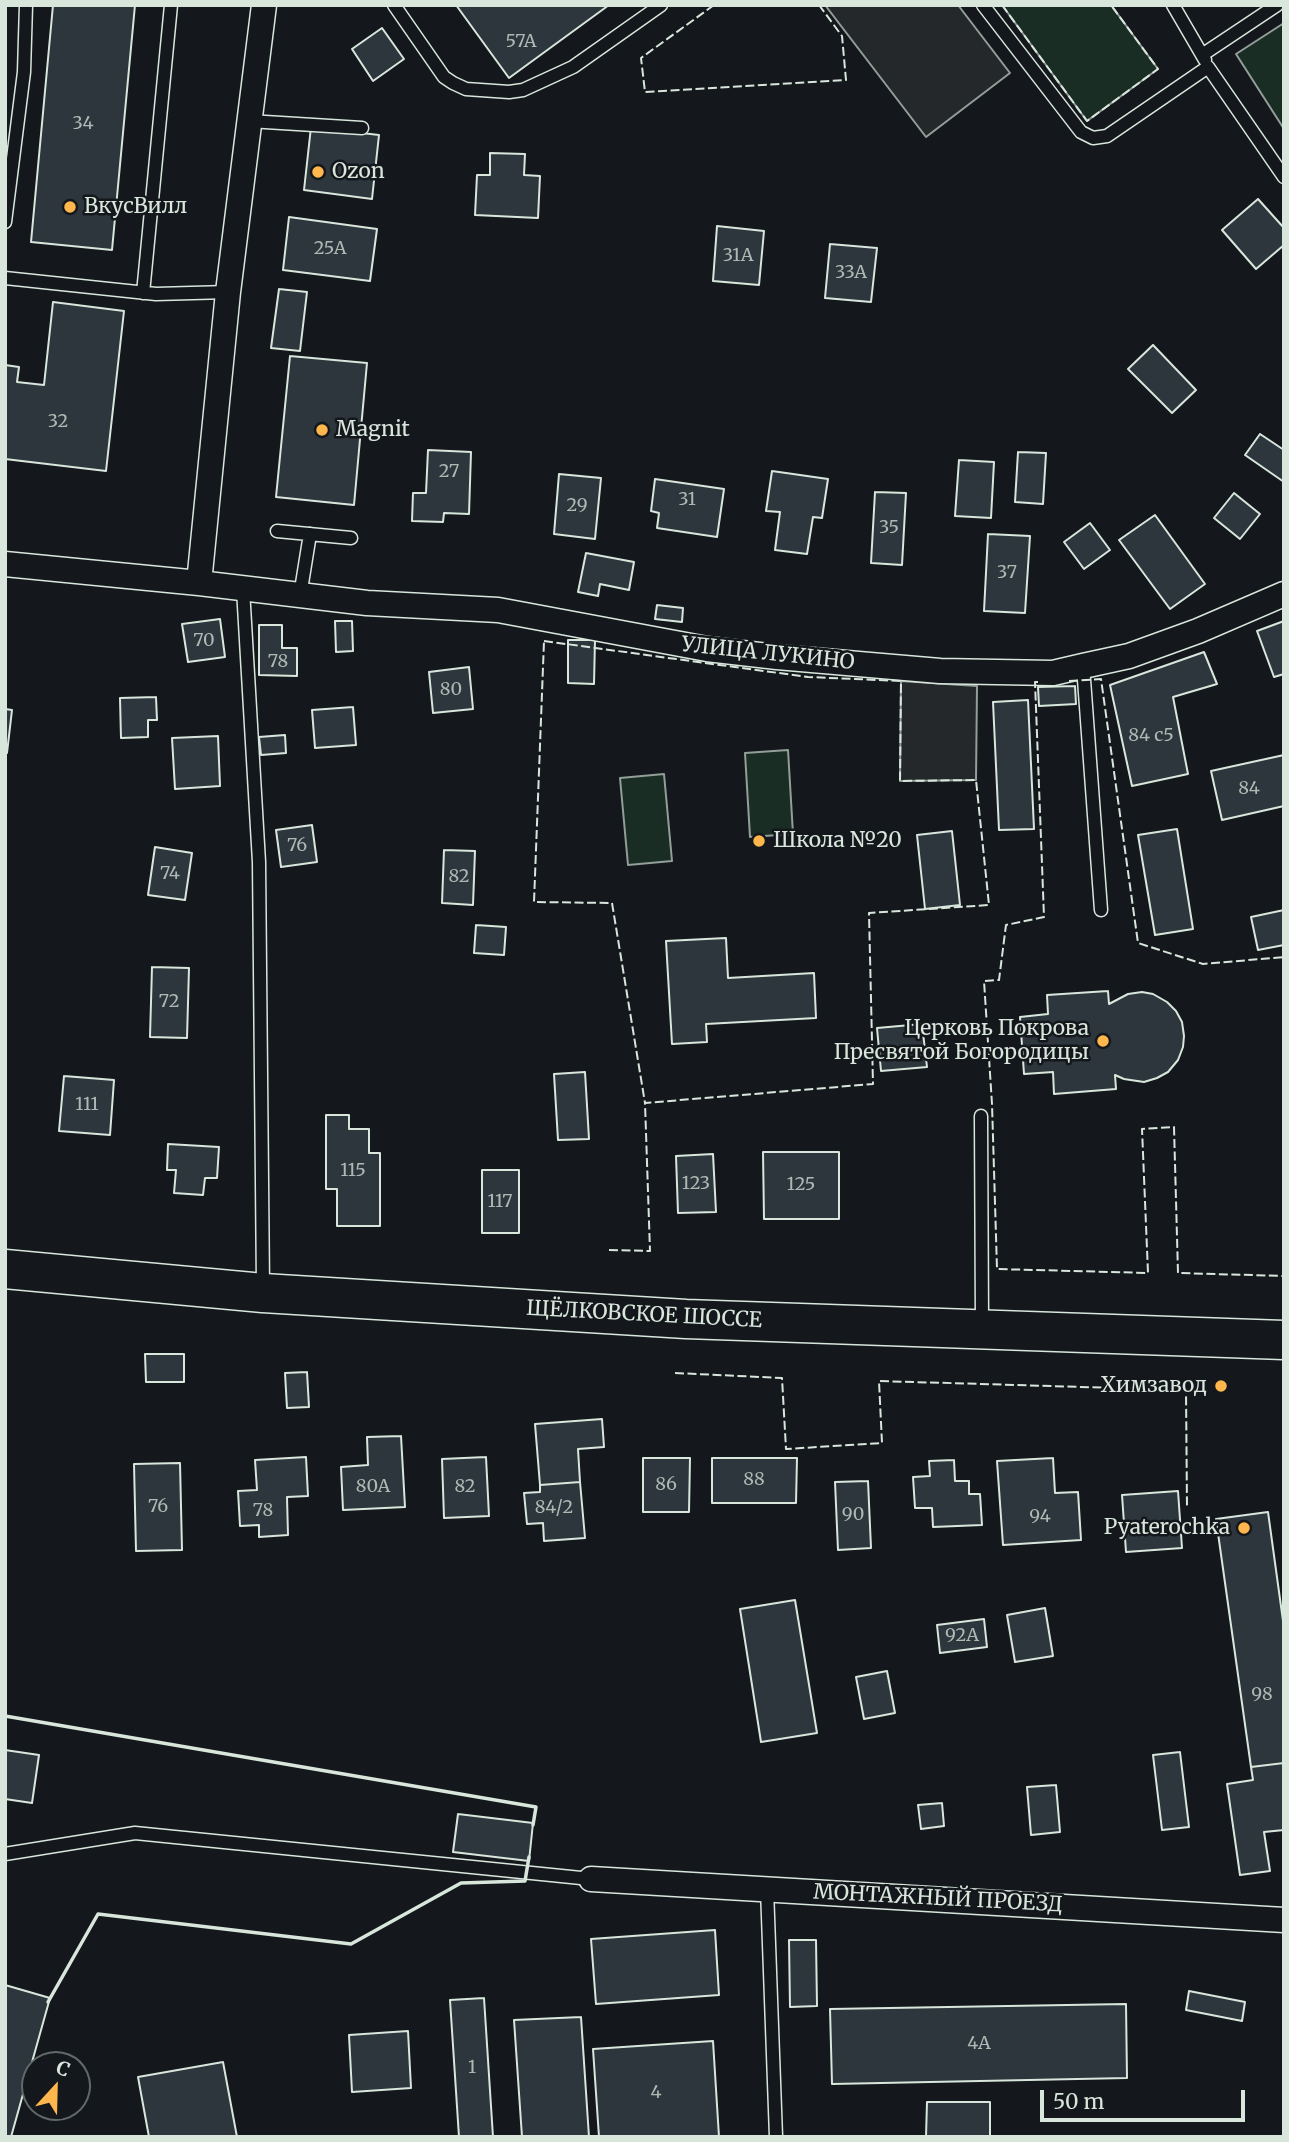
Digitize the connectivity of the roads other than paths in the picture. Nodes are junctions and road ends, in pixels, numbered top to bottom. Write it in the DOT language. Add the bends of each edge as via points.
graph roads {
  1 [pos="26,5"];
  2 [pos="171,5"];
  3 [pos="264,5"];
  4 [pos="394,5"];
  5 [pos="661,5"];
  6 [pos="983,5"];
  7 [pos="1173,5"];
  8 [pos="1276,5"];
  9 [pos="1205,61"];
  10 [pos="249,121"];
  11 [pos="362,128"];
  12 [pos="10,132"];
  13 [pos="1284,177"];
  14 [pos="5,222"];
  15 [pos="5,278"];
  16 [pos="228,292"];
  17 [pos="143,293"];
  18 [pos="278,531"];
  19 [pos="310,534"];
  20 [pos="351,538"];
  21 [pos="5,564"];
  22 [pos="199,583"];
  23 [pos="243,589"];
  24 [pos="1284,594"];
  25 [pos="300,596"];
  26 [pos="1083,666"];
  27 [pos="1101,910"];
  28 [pos="981,1116"];
  29 [pos="5,1269"];
  30 [pos="263,1293"];
  31 [pos="982,1330"];
  32 [pos="1284,1340"];
  33 [pos="5,1854"];
  34 [pos="591,1879"];
  35 [pos="767,1889"];
  36 [pos="1284,1920"];
  37 [pos="776,2137"];
  1 -- 12 [label="lane" via="24,72"];
  2 -- 17 [label="lane"];
  3 -- 10 [label="street"];
  4 -- 5 [label="lane" via="444,77 466,89 509,92 573,68"];
  6 -- 9 [label="lane" via="1081,132 1093,138 1107,136"];
  7 -- 9 [label="lane"];
  8 -- 9 [label="lane"];
  9 -- 13 [label="lane"];
  10 -- 11 [label="lane"];
  10 -- 16 [label="street"];
  12 -- 14 [label="lane"];
  15 -- 17 [label="lane"];
  16 -- 17 [label="lane"];
  16 -- 22 [label="street"];
  18 -- 19 [label="lane"];
  19 -- 20 [label="lane"];
  19 -- 25 [label="lane"];
  21 -- 22 [label="street"];
  22 -- 23 [label="street, УЛИЦА ЛУКИНО"];
  23 -- 25 [label="street, УЛИЦА ЛУКИНО"];
  23 -- 30 [label="lane" via="259,862"];
  24 -- 26 [label="street, УЛИЦА ЛУКИНО" via="1129,656"];
  25 -- 26 [label="street, УЛИЦА ЛУКИНО" via="498,610 707,649 776,657 940,671 1053,673"];
  26 -- 27 [label="lane"];
  28 -- 31 [label="lane"];
  29 -- 30 [label="main road, ЩЁЛКОВСКОЕ ШОССЕ"];
  30 -- 31 [label="main road, ЩЁЛКОВСКОЕ ШОССЕ" via="687,1319"];
  31 -- 32 [label="main road, ЩЁЛКОВСКОЕ ШОССЕ"];
  33 -- 34 [label="lane" via="135,1833"];
  34 -- 35 [label="street, МОНТАЖНЫЙ ПРОЕЗД"];
  35 -- 36 [label="street, МОНТАЖНЫЙ ПРОЕЗД"];
  35 -- 37 [label="lane"];
}
